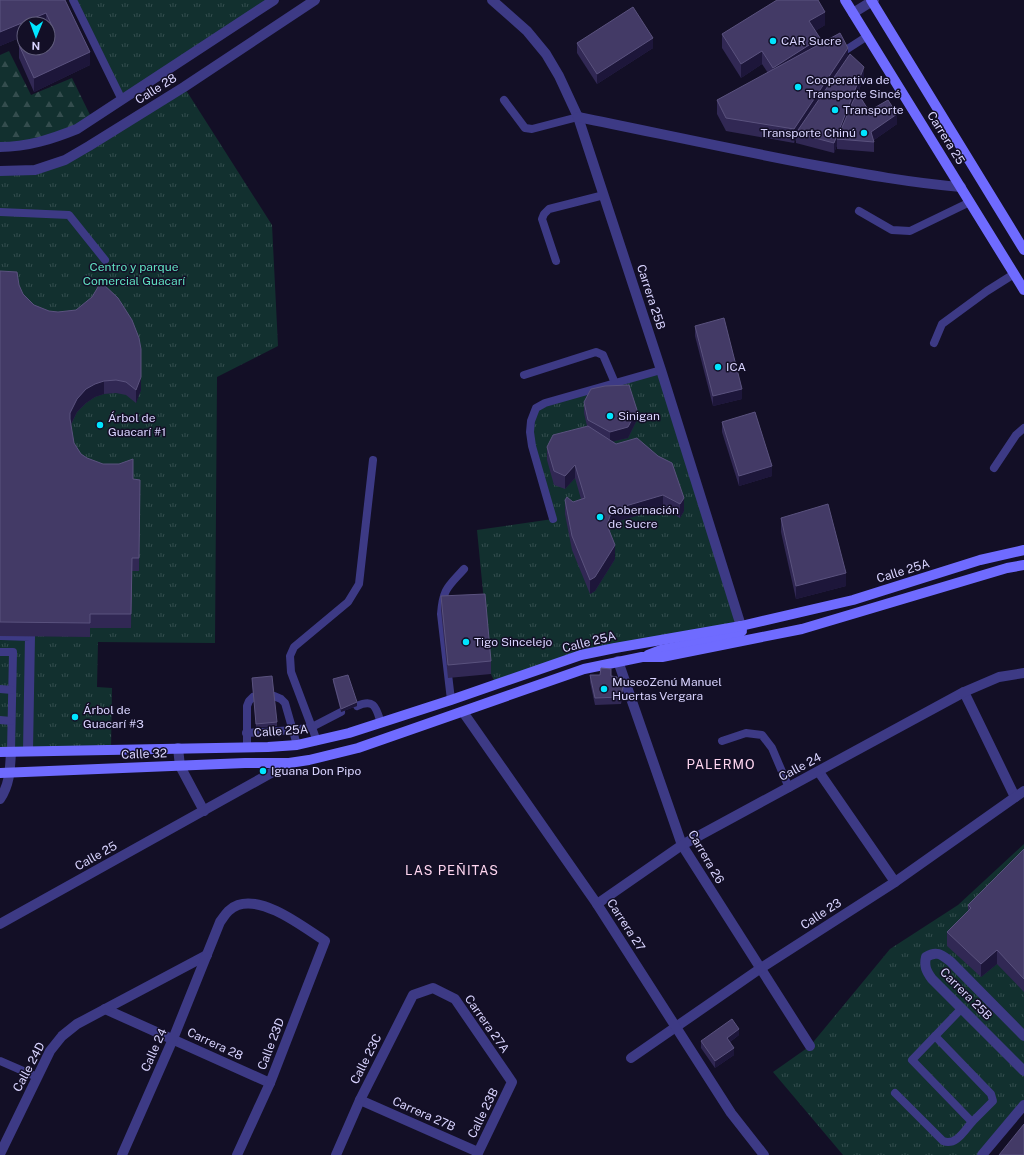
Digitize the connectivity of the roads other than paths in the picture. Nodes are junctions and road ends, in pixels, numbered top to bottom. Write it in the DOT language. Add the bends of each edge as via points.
graph roads {
  1 [pos="73,0"];
  2 [pos="274,0"];
  3 [pos="315,0"];
  4 [pos="492,0"];
  5 [pos="845,0"];
  6 [pos="872,0"];
  7 [pos="853,13"];
  8 [pos="866,36"];
  9 [pos="833,58"];
  10 [pos="122,100"];
  11 [pos="504,100"];
  12 [pos="578,117"];
  13 [pos="0,146"];
  14 [pos="0,171"];
  15 [pos="961,187"];
  16 [pos="604,195"];
  17 [pos="970,202"];
  18 [pos="860,210"];
  19 [pos="0,212"];
  20 [pos="1024,250"];
  21 [pos="105,260"];
  22 [pos="556,261"];
  23 [pos="1014,274"];
  24 [pos="1024,290"];
  25 [pos="934,343"];
  26 [pos="661,370"];
  27 [pos="524,375"];
  28 [pos="615,383"];
  29 [pos="1024,428"];
  30 [pos="373,460"];
  31 [pos="994,468"];
  32 [pos="553,519"];
  33 [pos="1024,550"];
  34 [pos="1024,565"];
  35 [pos="464,569"];
  36 [pos="741,626"];
  37 [pos="1,635"];
  38 [pos="0,652"];
  39 [pos="642,656"];
  40 [pos="618,661"];
  41 [pos="1024,673"];
  42 [pos="0,689"];
  43 [pos="12,690"];
  44 [pos="964,692"];
  45 [pos="274,696"];
  46 [pos="253,697"];
  47 [pos="451,700"];
  48 [pos="357,706"];
  49 [pos="341,712"];
  50 [pos="463,712"];
  51 [pos="0,720"];
  52 [pos="11,721"];
  53 [pos="381,723"];
  54 [pos="312,727"];
  55 [pos="294,730"];
  56 [pos="246,733"];
  57 [pos="317,741"];
  58 [pos="722,741"];
  59 [pos="297,745"];
  60 [pos="247,746"];
  61 [pos="178,748"];
  62 [pos="28,751"];
  63 [pos="0,752"];
  64 [pos="11,752"];
  65 [pos="289,763"];
  66 [pos="180,766"];
  67 [pos="5,772"];
  68 [pos="820,772"];
  69 [pos="789,788"];
  70 [pos="1024,791"];
  71 [pos="1015,797"];
  72 [pos="0,799"];
  73 [pos="204,811"];
  74 [pos="682,845"];
  75 [pos="895,882"];
  76 [pos="597,904"];
  77 [pos="0,924"];
  78 [pos="325,940"];
  79 [pos="207,955"];
  80 [pos="761,968"];
  81 [pos="433,988"];
  82 [pos="962,1008"];
  83 [pos="105,1009"];
  84 [pos="676,1027"];
  85 [pos="935,1036"];
  86 [pos="1024,1036"];
  87 [pos="173,1039"];
  88 [pos="810,1046"];
  89 [pos="632,1058"];
  90 [pos="0,1061"];
  91 [pos="1024,1071"];
  92 [pos="36,1077"];
  93 [pos="512,1082"];
  94 [pos="270,1083"];
  95 [pos="895,1094"];
  96 [pos="360,1100"];
  97 [pos="1024,1105"];
  98 [pos="972,1122"];
  99 [pos="0,1154"];
  100 [pos="478,1154"];
  101 [pos="122,1155"];
  102 [pos="238,1155"];
  103 [pos="336,1155"];
  104 [pos="764,1155"];
  105 [pos="982,1155"];
  1 -- 10 [label="lane"];
  2 -- 10 [label="street, Calle 28"];
  3 -- 14 [label="street, Calle 28" via="184,87 65,160 35,170"];
  4 -- 12 [label="street, Carrera 25B" via="527,31 546,54"];
  5 -- 7 [label="main road, Carrera 25"];
  6 -- 7 [label="street"];
  6 -- 20 [label="main road, Carrera 25"];
  7 -- 8 [label="main road, Carrera 25"];
  8 -- 9 [label="lane"];
  8 -- 15 [label="main road, Carrera 25"];
  10 -- 13 [label="street, Calle 28" via="77,129 53,139 29,145"];
  11 -- 12 [label="lane" via="525,128 532,129"];
  12 -- 15 [label="street" via="847,171"];
  12 -- 16 [label="street, Carrera 25B"];
  15 -- 17 [label="main road, Carrera 25"];
  16 -- 22 [label="lane" via="549,210 544,214 542,220"];
  16 -- 26 [label="street, Carrera 25B"];
  17 -- 18 [label="lane" via="910,231 892,230"];
  17 -- 23 [label="main road, Carrera 25"];
  19 -- 21 [label="lane" via="68,215"];
  23 -- 24 [label="main road, Carrera 25"];
  23 -- 25 [label="lane" via="942,324"];
  26 -- 28 [label="lane"];
  26 -- 36 [label="street, Carrera 25B"];
  27 -- 28 [label="lane" via="596,352 603,355"];
  28 -- 32 [label="lane" via="536,408 531,421 532,446"];
  29 -- 31 [label="lane" via="1016,435"];
  30 -- 54 [label="lane" via="359,584 348,602 294,646 290,656 291,672"];
  33 -- 36 [label="main road, Calle 25A" via="980,560 853,600"];
  34 -- 39 [label="main road, Calle 25A" via="802,629 662,657"];
  35 -- 47 [label="lane" via="445,590 441,601"];
  36 -- 39 [label="main road" via="742,631 737,635"];
  36 -- 47 [label="main road, Calle 25A" via="581,656"];
  37 -- 62 [label="street" via="30,636"];
  38 -- 43 [label="lane" via="13,652"];
  39 -- 40 [label="main road, Calle 25A"];
  40 -- 50 [label="main road, Calle 25A" via="584,669"];
  40 -- 74 [label="street, Carrera 26"];
  41 -- 44 [label="street, Calle 24" via="999,677"];
  42 -- 43 [label="lane"];
  43 -- 52 [label="lane"];
  44 -- 68 [label="street, Calle 24"];
  44 -- 71 [label="street"];
  45 -- 55 [label="lane" via="285,703"];
  46 -- 56 [label="lane" via="247,706"];
  47 -- 53 [label="main road, Calle 25A"];
  48 -- 53 [label="lane" via="370,702 375,706"];
  49 -- 54 [label="lane"];
  50 -- 65 [label="main road, Calle 25A" via="358,748"];
  50 -- 76 [label="street, Carrera 27"];
  51 -- 52 [label="lane"];
  52 -- 64 [label="lane"];
  53 -- 57 [label="main road, Calle 25A"];
  54 -- 55 [label="lane"];
  54 -- 57 [label="lane"];
  55 -- 56 [label="lane"];
  55 -- 59 [label="lane"];
  56 -- 60 [label="lane"];
  57 -- 59 [label="main road, Calle 25A"];
  58 -- 69 [label="lane" via="746,732 762,735 772,748"];
  59 -- 60 [label="main road, Calle 25A"];
  60 -- 61 [label="main road, Calle 25A"];
  61 -- 62 [label="main road, Calle 32"];
  61 -- 66 [label="street"];
  62 -- 64 [label="main road, Calle 32"];
  63 -- 64 [label="main road, Calle 32"];
  64 -- 67 [label="street"];
  65 -- 66 [label="main road, Calle 32"];
  65 -- 73 [label="street, Calle 25"];
  66 -- 67 [label="main road, Calle 32"];
  66 -- 73 [label="street"];
  67 -- 72 [label="street" via="5,791"];
  68 -- 69 [label="street, Calle 24"];
  68 -- 75 [label="street"];
  69 -- 74 [label="street, Calle 24"];
  70 -- 71 [label="street, Calle 23"];
  71 -- 75 [label="street, Calle 23"];
  73 -- 77 [label="street, Calle 25"];
  74 -- 76 [label="street, Calle 24"];
  74 -- 80 [label="street, Carrera 26"];
  75 -- 80 [label="street, Calle 23"];
  76 -- 84 [label="street, Carrera 27"];
  78 -- 79 [label="street, Calle 24" via="272,908 255,904 238,905 228,910 220,922"];
  78 -- 94 [label="street, Calle 23D"];
  79 -- 83 [label="street, Calle 24D"];
  79 -- 87 [label="street, Calle 24"];
  80 -- 84 [label="street, Calle 23"];
  80 -- 88 [label="street, Carrera 26"];
  81 -- 93 [label="street, Carrera 27A" via="455,999"];
  81 -- 96 [label="street, Calle 23C" via="413,995"];
  82 -- 85 [label="lane"];
  82 -- 86 [label="street, Carrera 25B" via="925,969 926,957 932,953 941,954 951,962"];
  82 -- 91 [label="street, Carrera 25B"];
  83 -- 87 [label="street, Carrera 28"];
  83 -- 92 [label="street, Calle 24D" via="77,1024 62,1036 50,1051"];
  84 -- 89 [label="street, Calle 23"];
  84 -- 104 [label="street, Carrera 27" via="731,1113"];
  85 -- 98 [label="lane" via="991,1094 993,1101"];
  85 -- 98 [label="lane" via="912,1060"];
  87 -- 94 [label="street, Carrera 28"];
  87 -- 101 [label="street, Calle 24"];
  90 -- 92 [label="lane"];
  92 -- 99 [label="street, Calle 24D"];
  93 -- 100 [label="street, Calle 23B"];
  94 -- 102 [label="street, Calle 23D"];
  95 -- 98 [label="lane" via="948,1143 955,1141"];
  96 -- 100 [label="street, Carrera 27B"];
  96 -- 103 [label="street, Calle 23C"];
  97 -- 105 [label="street"];
}
